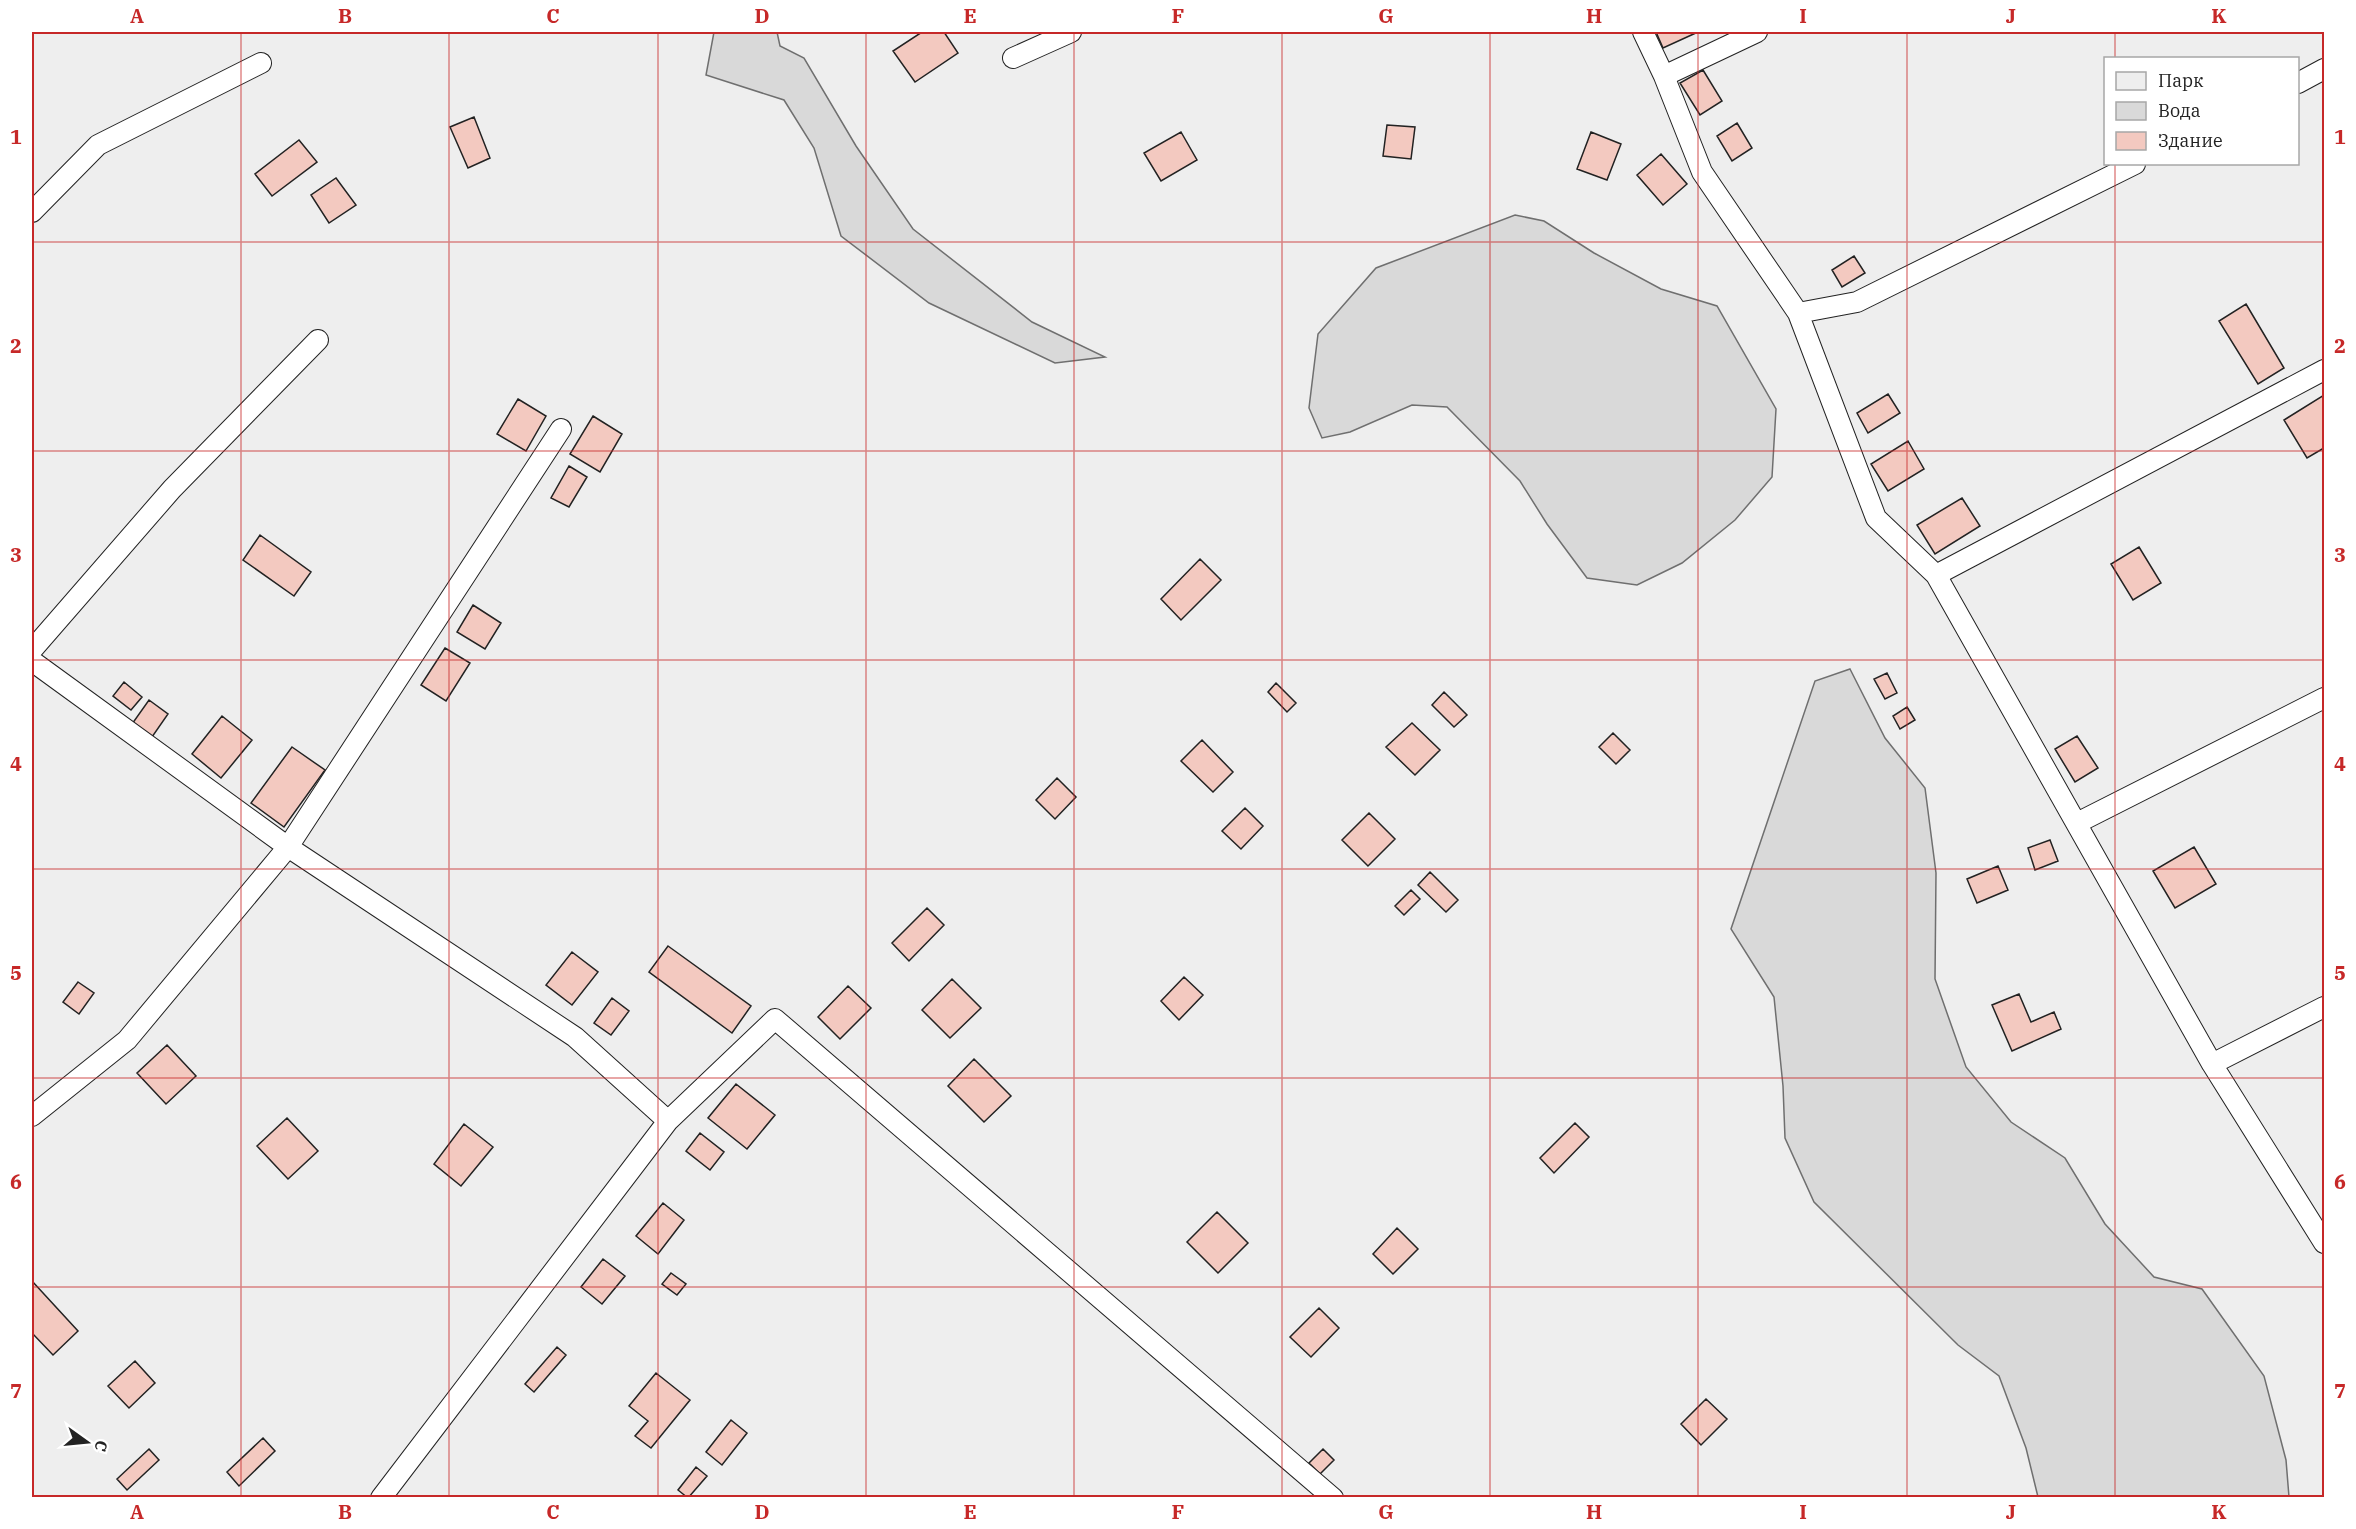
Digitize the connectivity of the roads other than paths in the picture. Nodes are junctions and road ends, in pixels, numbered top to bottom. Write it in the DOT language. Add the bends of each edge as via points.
graph roads {
  1 [pos="1071,32"];
  2 [pos="1643,32"];
  3 [pos="1757,32"];
  4 [pos="1013,58"];
  5 [pos="261,63"];
  6 [pos="2325,69"];
  7 [pos="1665,76"];
  8 [pos="2299,82"];
  9 [pos="2133,165"];
  10 [pos="32,212"];
  11 [pos="1798,313"];
  12 [pos="318,340"];
  13 [pos="2325,370"];
  14 [pos="561,429"];
  15 [pos="1936,575"];
  16 [pos="32,650"];
  17 [pos="32,661"];
  18 [pos="2325,698"];
  19 [pos="2077,824"];
  20 [pos="288,847"];
  21 [pos="2325,1007"];
  22 [pos="2212,1064"];
  23 [pos="32,1116"];
  24 [pos="668,1121"];
  25 [pos="2325,1243"];
  26 [pos="381,1497"];
  27 [pos="387,1497"];
  28 [pos="1333,1497"];
  1 -- 4 [label="lane"];
  2 -- 7 [label="lane"];
  3 -- 7 [label="lane"];
  5 -- 10 [label="lane" via="98,145"];
  6 -- 8 [label="lane"];
  7 -- 11 [label="lane" via="1702,172"];
  9 -- 11 [label="lane" via="1857,302"];
  11 -- 15 [label="lane" via="1876,518"];
  12 -- 16 [label="lane" via="172,489"];
  13 -- 15 [label="lane"];
  14 -- 20 [label="lane"];
  15 -- 19 [label="lane"];
  17 -- 20 [label="lane"];
  18 -- 19 [label="lane"];
  19 -- 22 [label="lane"];
  20 -- 23 [label="lane" via="126,1041"];
  20 -- 24 [label="lane" via="575,1037"];
  21 -- 22 [label="lane"];
  22 -- 25 [label="lane"];
  24 -- 26 [label="lane"];
  24 -- 28 [label="lane" via="775,1019"];
  26 -- 27 [label="lane"];
}
